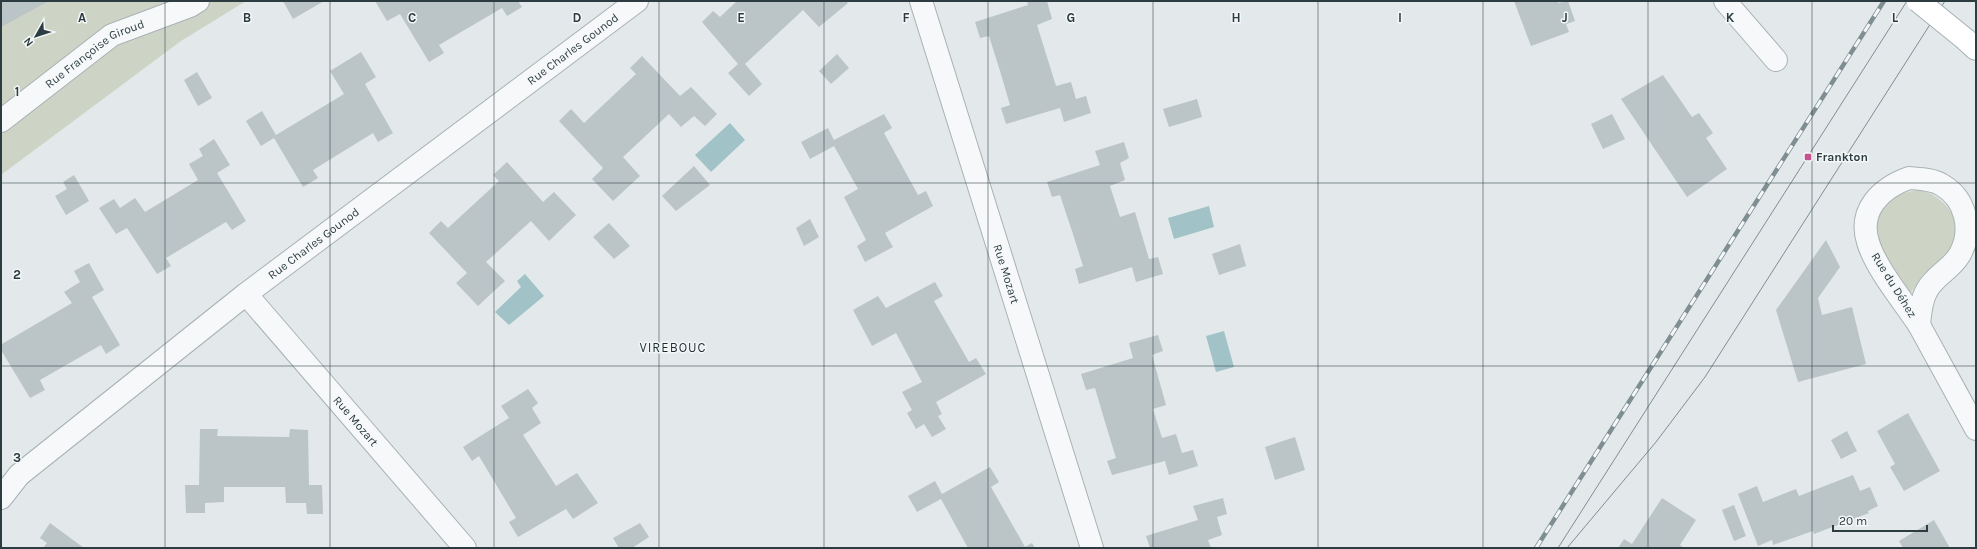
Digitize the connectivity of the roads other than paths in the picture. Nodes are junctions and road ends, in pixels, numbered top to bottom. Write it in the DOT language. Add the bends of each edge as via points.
graph roads {
  1 [pos="198,1"];
  2 [pos="637,1"];
  3 [pos="921,1"];
  4 [pos="1725,1"];
  5 [pos="1918,1"];
  6 [pos="1971,44"];
  7 [pos="1776,60"];
  8 [pos="1,121"];
  9 [pos="246,294"];
  10 [pos="1919,325"];
  11 [pos="1976,428"];
  12 [pos="1,498"];
  13 [pos="465,548"];
  14 [pos="1092,548"];
  1 -- 8 [label="street, Rue Françoise Giroud" via="112,35"];
  2 -- 9 [label="street, Rue Charles Gounod"];
  3 -- 14 [label="street, Rue Mozart"];
  4 -- 7 [label="street"];
  5 -- 6 [label="main road, bridge"];
  9 -- 12 [label="street, Rue Charles Gounod" via="19,475"];
  9 -- 13 [label="street, Rue Mozart"];
  10 -- 10 [label="street, Rue du Déhez" via="1875,257 1868,242 1866,225 1870,208 1879,194 1893,184 1909,178 1926,179 1942,184 1963,208 1967,224 1966,240 1960,256 1936,277 1926,290"];
  10 -- 11 [label="street, Rue du Déhez"];
}
